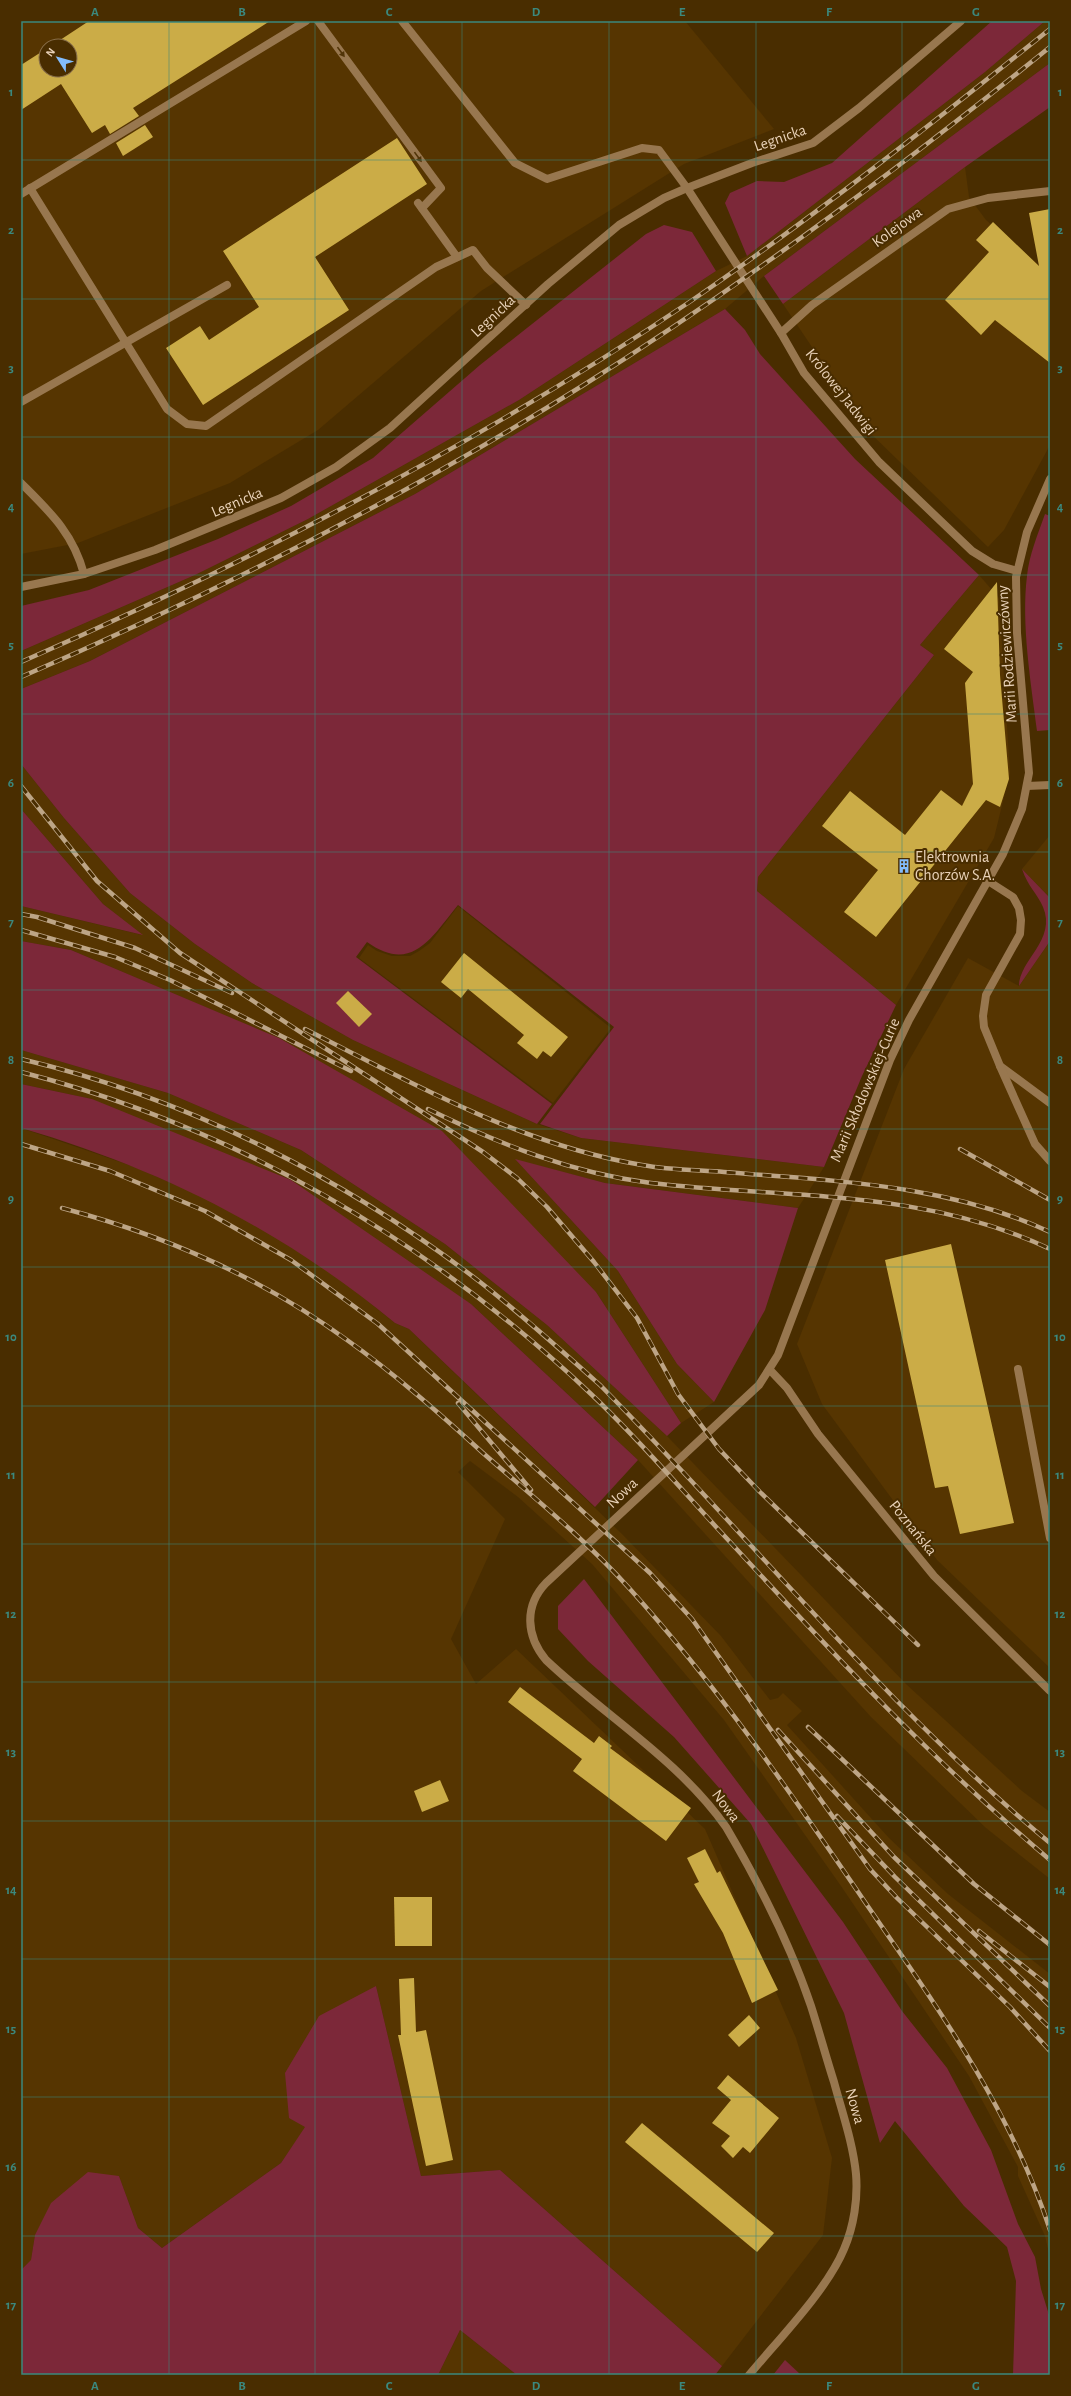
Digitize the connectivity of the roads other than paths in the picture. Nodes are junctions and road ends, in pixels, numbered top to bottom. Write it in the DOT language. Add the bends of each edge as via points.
graph roads {
  1 [pos="318,21"];
  2 [pos="402,21"];
  3 [pos="961,21"];
  4 [pos="303,22"];
  5 [pos="30,188"];
  6 [pos="687,188"];
  7 [pos="1050,191"];
  8 [pos="21,194"];
  9 [pos="458,257"];
  10 [pos="227,286"];
  11 [pos="526,305"];
  12 [pos="781,333"];
  13 [pos="126,343"];
  14 [pos="21,402"];
  15 [pos="1050,479"];
  16 [pos="21,483"];
  17 [pos="1016,571"];
  18 [pos="84,574"];
  19 [pos="21,587"];
  20 [pos="1050,785"];
  21 [pos="1027,786"];
  22 [pos="988,881"];
  23 [pos="1000,1066"];
  24 [pos="1050,1102"];
  25 [pos="1050,1161"];
  26 [pos="1018,1369"];
  27 [pos="770,1370"];
  28 [pos="1050,1538"];
  29 [pos="1050,1691"];
  30 [pos="749,2375"];
  1 -- 9 [label="street, one-way" via="441,188 420,205"];
  2 -- 6 [label="street, Królowej Jadwigi" via="515,163 547,179 642,148 659,150"];
  3 -- 6 [label="street, Legnicka" via="859,108 813,143"];
  4 -- 5 [label="street"];
  5 -- 8 [label="street"];
  5 -- 13 [label="street"];
  6 -- 11 [label="street, Legnicka" via="664,198 619,225"];
  6 -- 12 [label="street, Królowej Jadwigi"];
  7 -- 12 [label="street, Kolejowa" via="988,198 948,209 812,305"];
  9 -- 11 [label="street" via="473,250 487,268"];
  9 -- 13 [label="street" via="436,267 206,426 187,424 166,409"];
  10 -- 13 [label="street"];
  11 -- 18 [label="street, Legnicka" via="390,428 336,467 280,498 230,521"];
  12 -- 17 [label="street, Królowej Jadwigi" via="804,372 879,462 972,551 993,564"];
  13 -- 14 [label="street"];
  15 -- 17 [label="street, Marii Rodziewiczówny" via="1027,532"];
  16 -- 18 [label="street" via="69,535"];
  17 -- 21 [label="street, Marii Rodziewiczówny" via="1017,633 1029,773"];
  18 -- 19 [label="street, Legnicka"];
  20 -- 21 [label="street"];
  21 -- 22 [label="street, Marii Skłodowskiej-Curie" via="1022,810"];
  22 -- 23 [label="street" via="1013,897 1019,908 1021,920 1020,934 990,985 983,1006 984,1027"];
  22 -- 27 [label="street, Marii Skłodowskiej-Curie" via="909,1020 887,1066 778,1355"];
  23 -- 24 [label="street"];
  23 -- 25 [label="street" via="1035,1144"];
  26 -- 28 [label="street"];
  27 -- 29 [label="street, Poznańska" via="787,1388 818,1434 934,1576"];
  27 -- 30 [label="street, Nowa" via="759,1385 542,1588 532,1605 529,1623 533,1640 551,1665 692,1786 726,1827 775,1922 804,1987 817,2024 852,2147 856,2175 855,2205 845,2248 827,2279"];
}
